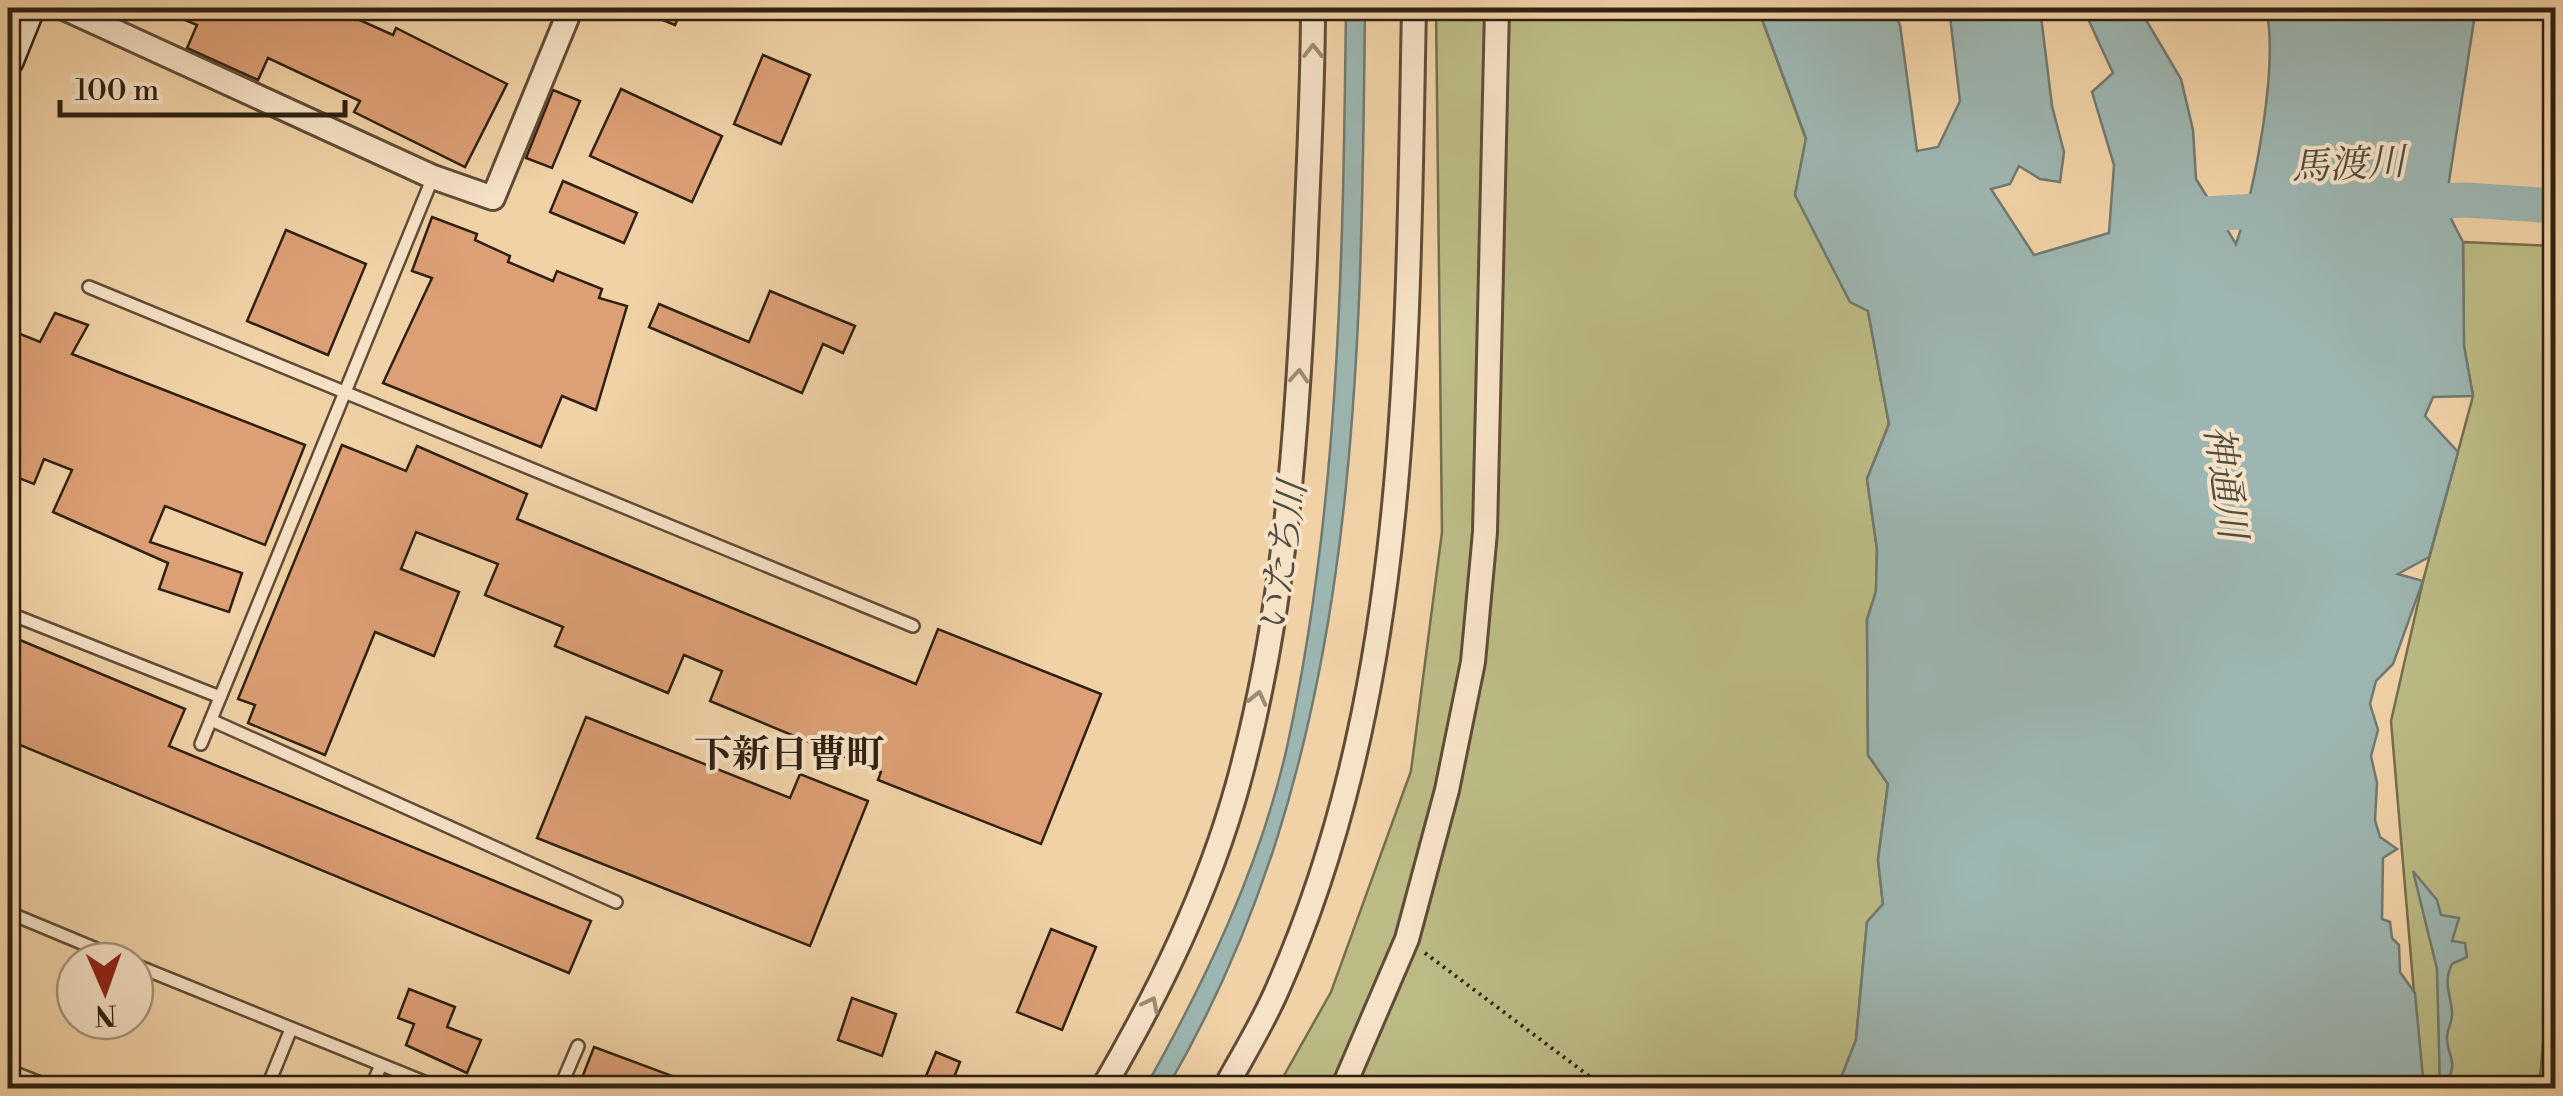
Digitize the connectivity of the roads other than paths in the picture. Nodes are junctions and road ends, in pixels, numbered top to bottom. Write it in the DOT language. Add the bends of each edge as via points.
graph roads {
  1 [pos="30,8"];
  2 [pos="64,8"];
  3 [pos="572,8"];
  4 [pos="1313,8"];
  5 [pos="1414,8"];
  6 [pos="1498,8"];
  7 [pos="8,60"];
  8 [pos="434,177"];
  9 [pos="89,287"];
  10 [pos="346,393"];
  11 [pos="8,613"];
  12 [pos="914,626"];
  13 [pos="220,697"];
  14 [pos="210,720"];
  15 [pos="201,744"];
  16 [pos="616,902"];
  17 [pos="9,918"];
  18 [pos="71,941"];
  19 [pos="155,973"];
  20 [pos="291,1030"];
  21 [pos="578,1046"];
  22 [pos="380,1066"];
  23 [pos="8,1073"];
  24 [pos="54,1088"];
  25 [pos="267,1088"];
  26 [pos="371,1088"];
  27 [pos="439,1088"];
  28 [pos="560,1088"];
  29 [pos="1103,1088"];
  30 [pos="1225,1088"];
  31 [pos="1344,1088"];
  1 -- 7 [label="street"];
  2 -- 8 [label="street"];
  3 -- 8 [label="street" via="493,198"];
  29 -- 4 [label="street, one-way" via="1182,940 1237,787 1261,687 1291,488"];
  5 -- 30 [label="street" via="1403,363 1375,660 1302,926"];
  6 -- 31 [label="street" via="1484,532 1473,662 1448,790 1407,939"];
  8 -- 10 [label="lane"];
  9 -- 10 [label="lane"];
  10 -- 12 [label="lane"];
  10 -- 13 [label="lane"];
  11 -- 13 [label="lane"];
  13 -- 14 [label="lane"];
  14 -- 15 [label="lane"];
  14 -- 16 [label="lane"];
  17 -- 18 [label="lane"];
  19 -- 20 [label="lane"];
  20 -- 22 [label="lane"];
  20 -- 25 [label="lane"];
  21 -- 28 [label="lane"];
  22 -- 26 [label="lane"];
  22 -- 27 [label="lane"];
  23 -- 24 [label="lane"];
}
